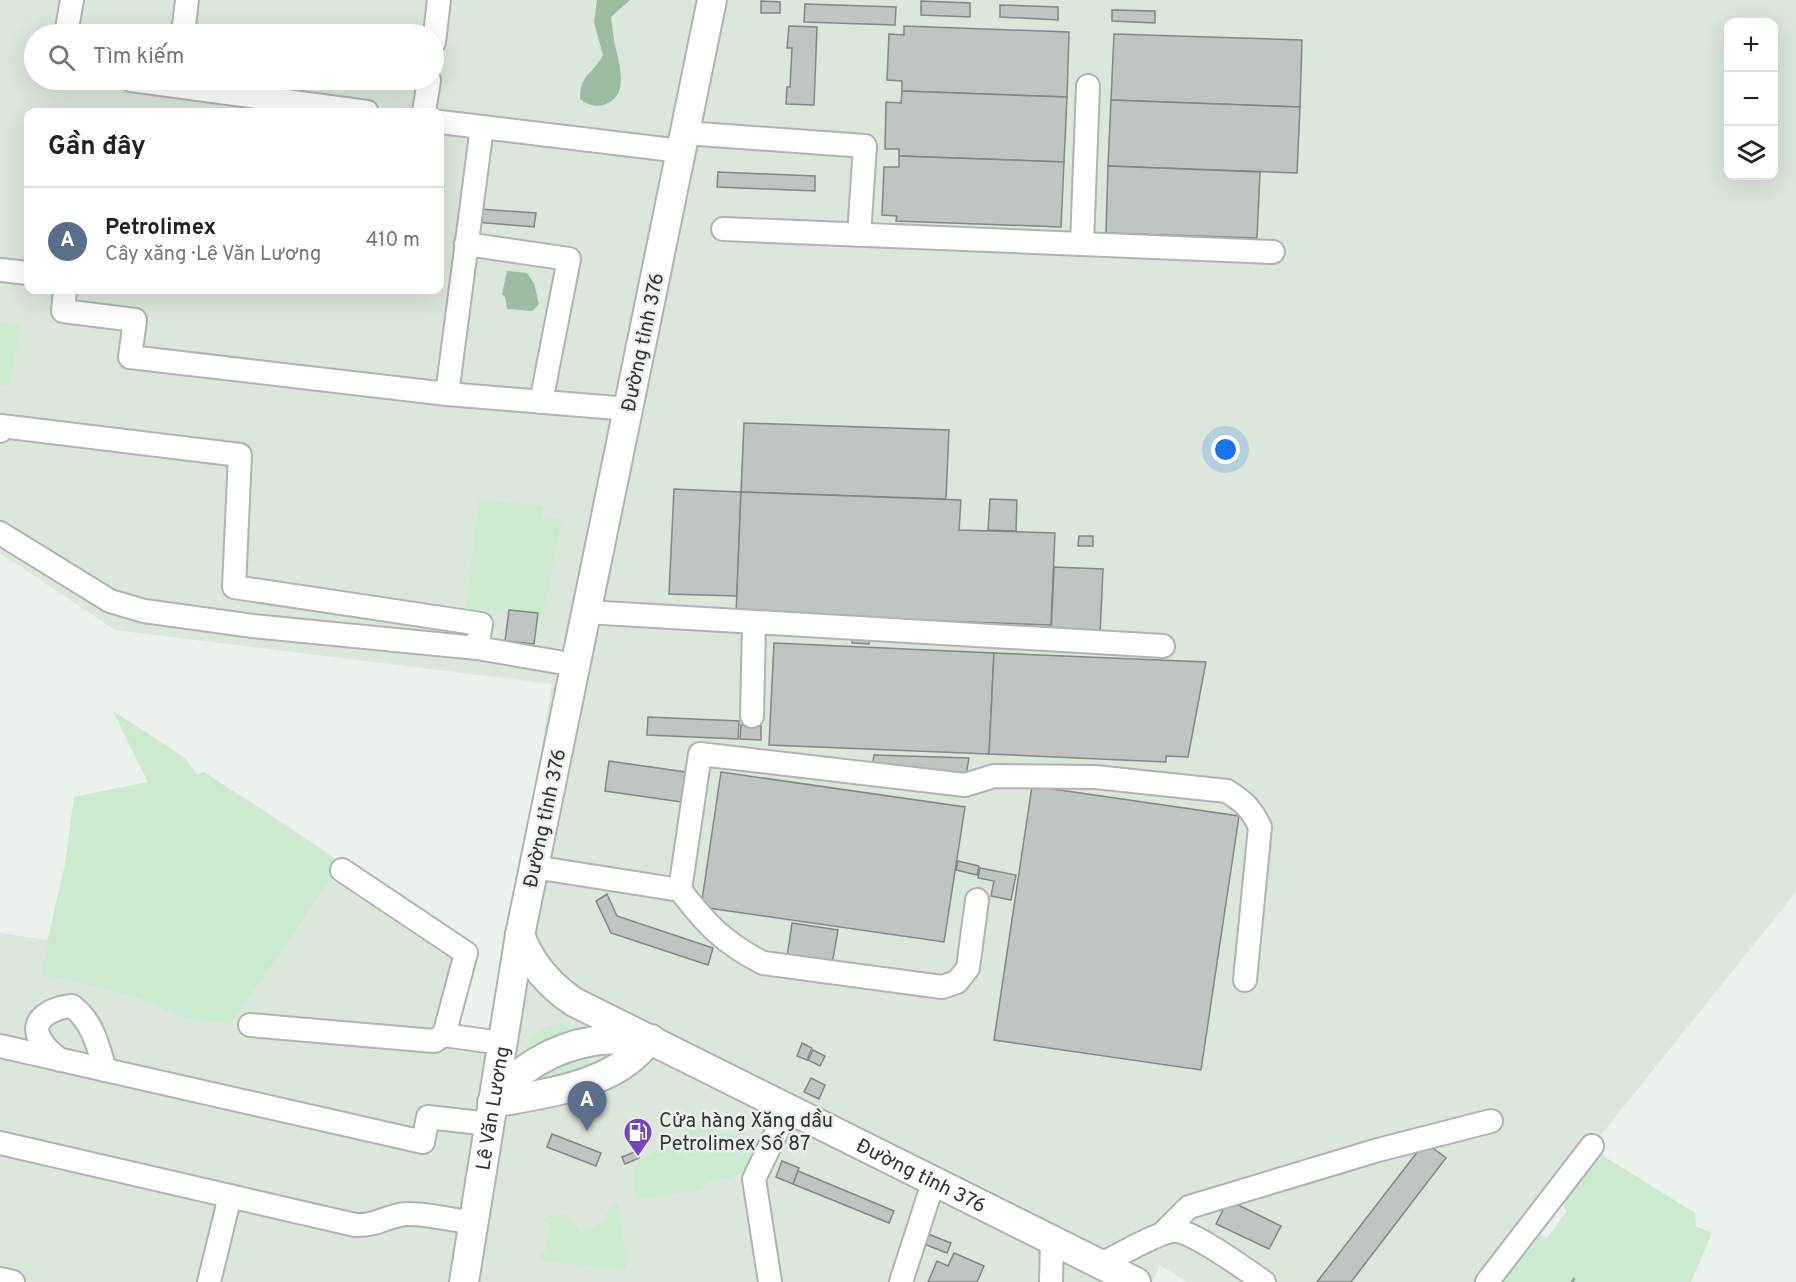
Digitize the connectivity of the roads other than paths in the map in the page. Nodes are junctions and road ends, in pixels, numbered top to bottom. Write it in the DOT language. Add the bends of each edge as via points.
graph roads {
  1 [pos="72,0"];
  2 [pos="187,0"];
  3 [pos="439,0"];
  4 [pos="712,0"];
  5 [pos="68,24"];
  6 [pos="184,24"];
  7 [pos="436,24"];
  8 [pos="1088,86"];
  9 [pos="223,90"];
  10 [pos="427,90"];
  11 [pos="341,108"];
  12 [pos="425,108"];
  13 [pos="444,122"];
  14 [pos="482,127"];
  15 [pos="683,142"];
  16 [pos="723,229"];
  17 [pos="859,234"];
  18 [pos="466,244"];
  19 [pos="1082,244"];
  20 [pos="1273,252"];
  21 [pos="0,270"];
  22 [pos="24,273"];
  23 [pos="65,294"];
  24 [pos="447,394"];
  25 [pos="540,402"];
  26 [pos="628,409"];
  27 [pos="0,430"];
  28 [pos="0,533"];
  29 [pos="586,612"];
  30 [pos="754,622"];
  31 [pos="1163,646"];
  32 [pos="477,648"];
  33 [pos="576,665"];
  34 [pos="752,716"];
  35 [pos="534,867"];
  36 [pos="342,870"];
  37 [pos="680,890"];
  38 [pos="977,900"];
  39 [pos="520,935"];
  40 [pos="1245,980"];
  41 [pos="250,1025"];
  42 [pos="444,1035"];
  43 [pos="651,1039"];
  44 [pos="501,1043"];
  45 [pos="0,1046"];
  46 [pos="60,1060"];
  47 [pos="105,1070"];
  48 [pos="788,1107"];
  49 [pos="490,1113"];
  50 [pos="1491,1121"];
  51 [pos="0,1143"];
  52 [pos="1592,1146"];
  53 [pos="934,1180"];
  54 [pos="230,1196"];
  55 [pos="473,1223"];
  56 [pos="1163,1233"];
  57 [pos="1052,1240"];
  58 [pos="1101,1264"];
  59 [pos="0,1279"];
  60 [pos="13,1282"];
  61 [pos="209,1282"];
  62 [pos="464,1282"];
  63 [pos="770,1282"];
  64 [pos="901,1282"];
  65 [pos="1051,1282"];
  66 [pos="1136,1282"];
  67 [pos="1264,1282"];
  68 [pos="1487,1282"];
  1 -- 5 [label="street"];
  2 -- 6 [label="street"];
  3 -- 7 [label="street"];
  4 -- 15 [label="main road, Đường tỉnh 376"];
  8 -- 19 [label="street"];
  9 -- 11 [label="street"];
  10 -- 12 [label="street"];
  13 -- 14 [label="street"];
  14 -- 15 [label="street"];
  14 -- 18 [label="street"];
  15 -- 17 [label="street" via="865,146"];
  15 -- 26 [label="main road, Đường tỉnh 376"];
  16 -- 17 [label="street"];
  17 -- 19 [label="street"];
  18 -- 24 [label="street"];
  18 -- 25 [label="street" via="569,259"];
  19 -- 20 [label="street"];
  21 -- 22 [label="street"];
  23 -- 24 [label="street" via="63,311 135,320 130,357"];
  24 -- 25 [label="street"];
  25 -- 26 [label="street"];
  26 -- 29 [label="main road, Đường tỉnh 376"];
  27 -- 32 [label="street" via="1,426 240,454 234,587 481,624"];
  28 -- 32 [label="street" via="110,601 144,611"];
  29 -- 30 [label="street"];
  29 -- 33 [label="main road, Đường tỉnh 376"];
  30 -- 31 [label="street"];
  30 -- 34 [label="street"];
  32 -- 33 [label="street"];
  33 -- 35 [label="main road, Đường tỉnh 376"];
  35 -- 37 [label="street"];
  35 -- 39 [label="main road, Đường tỉnh 376"];
  36 -- 42 [label="street" via="466,953"];
  37 -- 38 [label="street" via="716,933 763,963 942,987 957,982 968,968"];
  37 -- 40 [label="street" via="700,754 965,785 994,776 1095,777 1227,791 1252,810 1260,826"];
  39 -- 43 [label="main road, Đường tỉnh 376" via="527,954 561,993"];
  39 -- 44 [label="main road, Lê Văn Lương"];
  41 -- 42 [label="street" via="434,1041"];
  42 -- 44 [label="street"];
  43 -- 48 [label="main road, Đường tỉnh 376"];
  43 -- 49 [label="main road" via="629,1061 606,1074"];
  43 -- 49 [label="main road" via="592,1041 557,1052 530,1066 502,1088"];
  44 -- 49 [label="main road, Lê Văn Lương"];
  45 -- 46 [label="street"];
  46 -- 47 [label="street"];
  46 -- 47 [label="street" via="47,1050 37,1028 45,1013 72,1006 83,1014 94,1035"];
  47 -- 49 [label="street" via="423,1142 428,1117"];
  48 -- 53 [label="main road, Đường tỉnh 376"];
  48 -- 63 [label="street" via="754,1179"];
  49 -- 55 [label="main road, Lê Văn Lương"];
  50 -- 56 [label="street" via="1378,1150 1189,1207"];
  51 -- 54 [label="street"];
  52 -- 68 [label="street"];
  53 -- 57 [label="main road, Đường tỉnh 376"];
  53 -- 64 [label="street"];
  54 -- 55 [label="street" via="354,1225 368,1226 411,1214"];
  54 -- 61 [label="street"];
  55 -- 62 [label="main road, Lê Văn Lương"];
  56 -- 58 [label="street"];
  56 -- 67 [label="street" via="1176,1230 1192,1235"];
  57 -- 58 [label="main road, Đường tỉnh 376"];
  57 -- 65 [label="street"];
  58 -- 66 [label="main road, Đường tỉnh 376"];
  59 -- 60 [label="street"];
}
